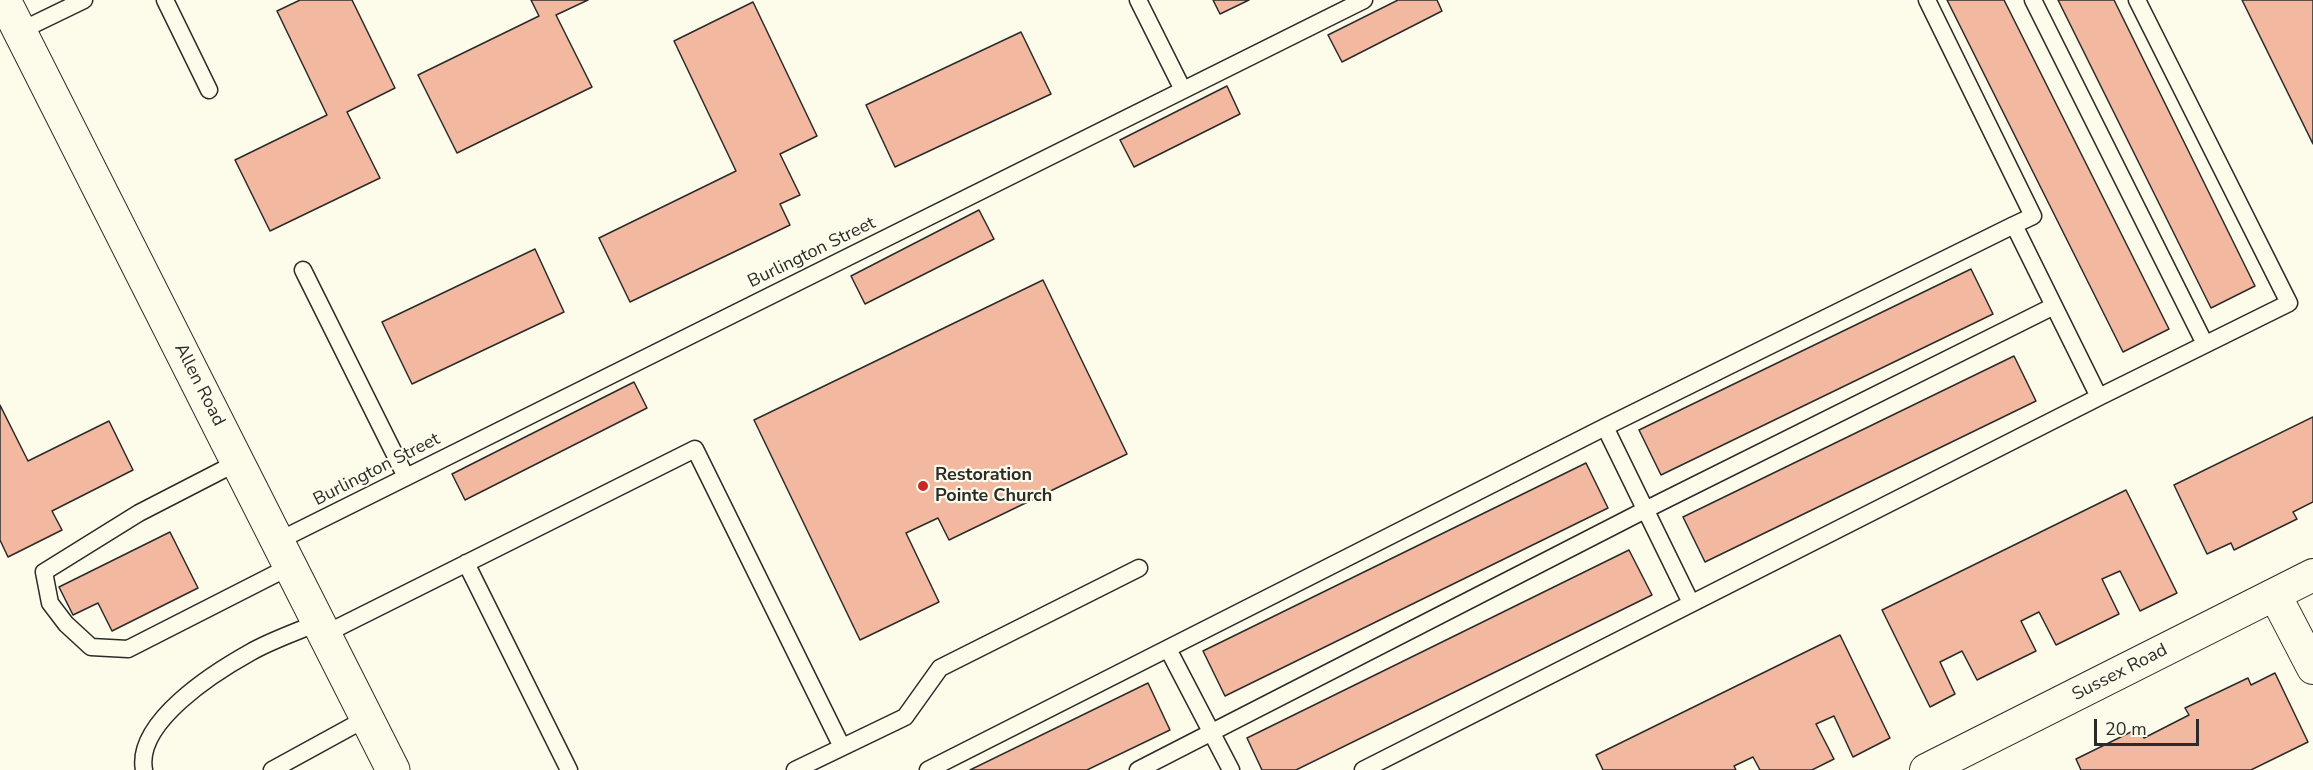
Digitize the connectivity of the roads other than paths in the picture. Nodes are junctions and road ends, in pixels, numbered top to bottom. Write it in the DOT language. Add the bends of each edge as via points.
graph roads {
  1 [pos="4,0"];
  2 [pos="84,0"];
  3 [pos="165,0"];
  4 [pos="1138,0"];
  5 [pos="1364,0"];
  6 [pos="1927,0"];
  7 [pos="2033,0"];
  8 [pos="2137,0"];
  9 [pos="20,31"];
  10 [pos="209,90"];
  11 [pos="1183,90"];
  12 [pos="2014,225"];
  13 [pos="303,270"];
  14 [pos="2054,306"];
  15 [pos="2205,344"];
  16 [pos="2099,397"];
  17 [pos="1605,428"];
  18 [pos="238,462"];
  19 [pos="406,477"];
  20 [pos="1645,510"];
  21 [pos="284,554"];
  22 [pos="466,563"];
  23 [pos="1139,568"];
  24 [pos="2313,575"];
  25 [pos="2275,595"];
  26 [pos="1691,603"];
  27 [pos="322,628"];
  28 [pos="1168,649"];
  29 [pos="2313,668"];
  30 [pos="367,718"];
  31 [pos="1210,733"];
  32 [pos="842,747"];
  33 [pos="144,770"];
  34 [pos="272,770"];
  35 [pos="393,770"];
  36 [pos="569,770"];
  37 [pos="795,770"];
  38 [pos="928,770"];
  39 [pos="1138,770"];
  40 [pos="1231,770"];
  41 [pos="1363,770"];
  42 [pos="1926,770"];
  1 -- 9 [label="main road, Allen Road"];
  2 -- 9 [label="lane"];
  3 -- 10 [label="lane"];
  4 -- 11 [label="lane"];
  5 -- 11 [label="lane, Burlington Street"];
  6 -- 12 [label="lane" via="2033,216"];
  7 -- 15 [label="lane"];
  8 -- 15 [label="lane" via="2289,303"];
  9 -- 18 [label="main road, Allen Road"];
  11 -- 19 [label="lane, Burlington Street"];
  12 -- 14 [label="lane"];
  12 -- 17 [label="lane"];
  13 -- 19 [label="lane"];
  14 -- 16 [label="lane"];
  14 -- 20 [label="lane"];
  15 -- 16 [label="lane"];
  16 -- 26 [label="lane"];
  17 -- 20 [label="lane"];
  17 -- 28 [label="lane"];
  18 -- 21 [label="main road, Allen Road"];
  18 -- 21 [label="lane, Burlington Street" via="139,513 44,572 50,603 91,647 128,649"];
  19 -- 21 [label="lane, Burlington Street"];
  20 -- 26 [label="lane"];
  20 -- 31 [label="lane"];
  21 -- 27 [label="main road, Allen Road"];
  22 -- 27 [label="lane"];
  22 -- 32 [label="lane" via="694,448"];
  22 -- 36 [label="lane"];
  23 -- 32 [label="lane" via="940,668 905,717"];
  24 -- 25 [label="street, Sussex Road"];
  25 -- 29 [label="street"];
  25 -- 42 [label="street, Sussex Road"];
  26 -- 41 [label="lane"];
  27 -- 30 [label="main road, Allen Road"];
  27 -- 33 [label="lane" via="252,652 181,699 150,735"];
  28 -- 31 [label="lane"];
  28 -- 38 [label="lane"];
  30 -- 34 [label="lane"];
  30 -- 35 [label="main road, Allen Road"];
  31 -- 39 [label="lane"];
  31 -- 40 [label="lane"];
  32 -- 37 [label="lane"];
}
